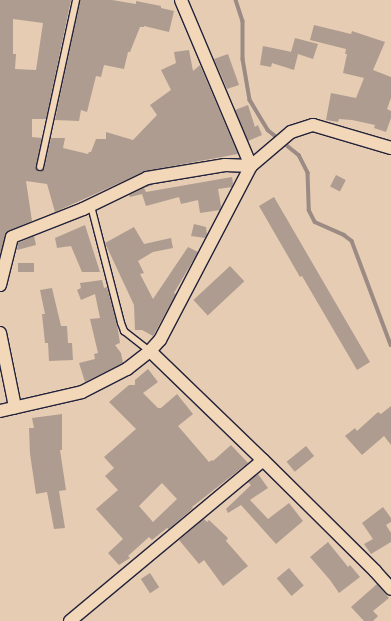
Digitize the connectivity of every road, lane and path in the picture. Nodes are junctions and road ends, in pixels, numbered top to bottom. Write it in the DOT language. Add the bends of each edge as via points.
graph roads {
  1 [pos="76,0"];
  2 [pos="181,0"];
  3 [pos="391,148"];
  4 [pos="251,166"];
  5 [pos="40,167"];
  6 [pos="91,206"];
  7 [pos="0,285"];
  8 [pos="0,333"];
  9 [pos="150,351"];
  10 [pos="15,407"];
  11 [pos="0,411"];
  12 [pos="263,460"];
  13 [pos="391,589"];
  14 [pos="70,621"];
  1 -- 5 [label="lane"];
  2 -- 4 [label="street"];
  3 -- 4 [label="street" via="313,125 291,132"];
  4 -- 6 [label="street" via="225,165 147,178"];
  4 -- 9 [label="street" via="160,340"];
  6 -- 7 [label="street" via="12,237"];
  6 -- 9 [label="lane" via="124,330"];
  8 -- 10 [label="street"];
  9 -- 10 [label="street" via="127,369 82,392"];
  9 -- 12 [label="street"];
  10 -- 11 [label="street"];
  12 -- 13 [label="street"];
  12 -- 14 [label="street"];
}
